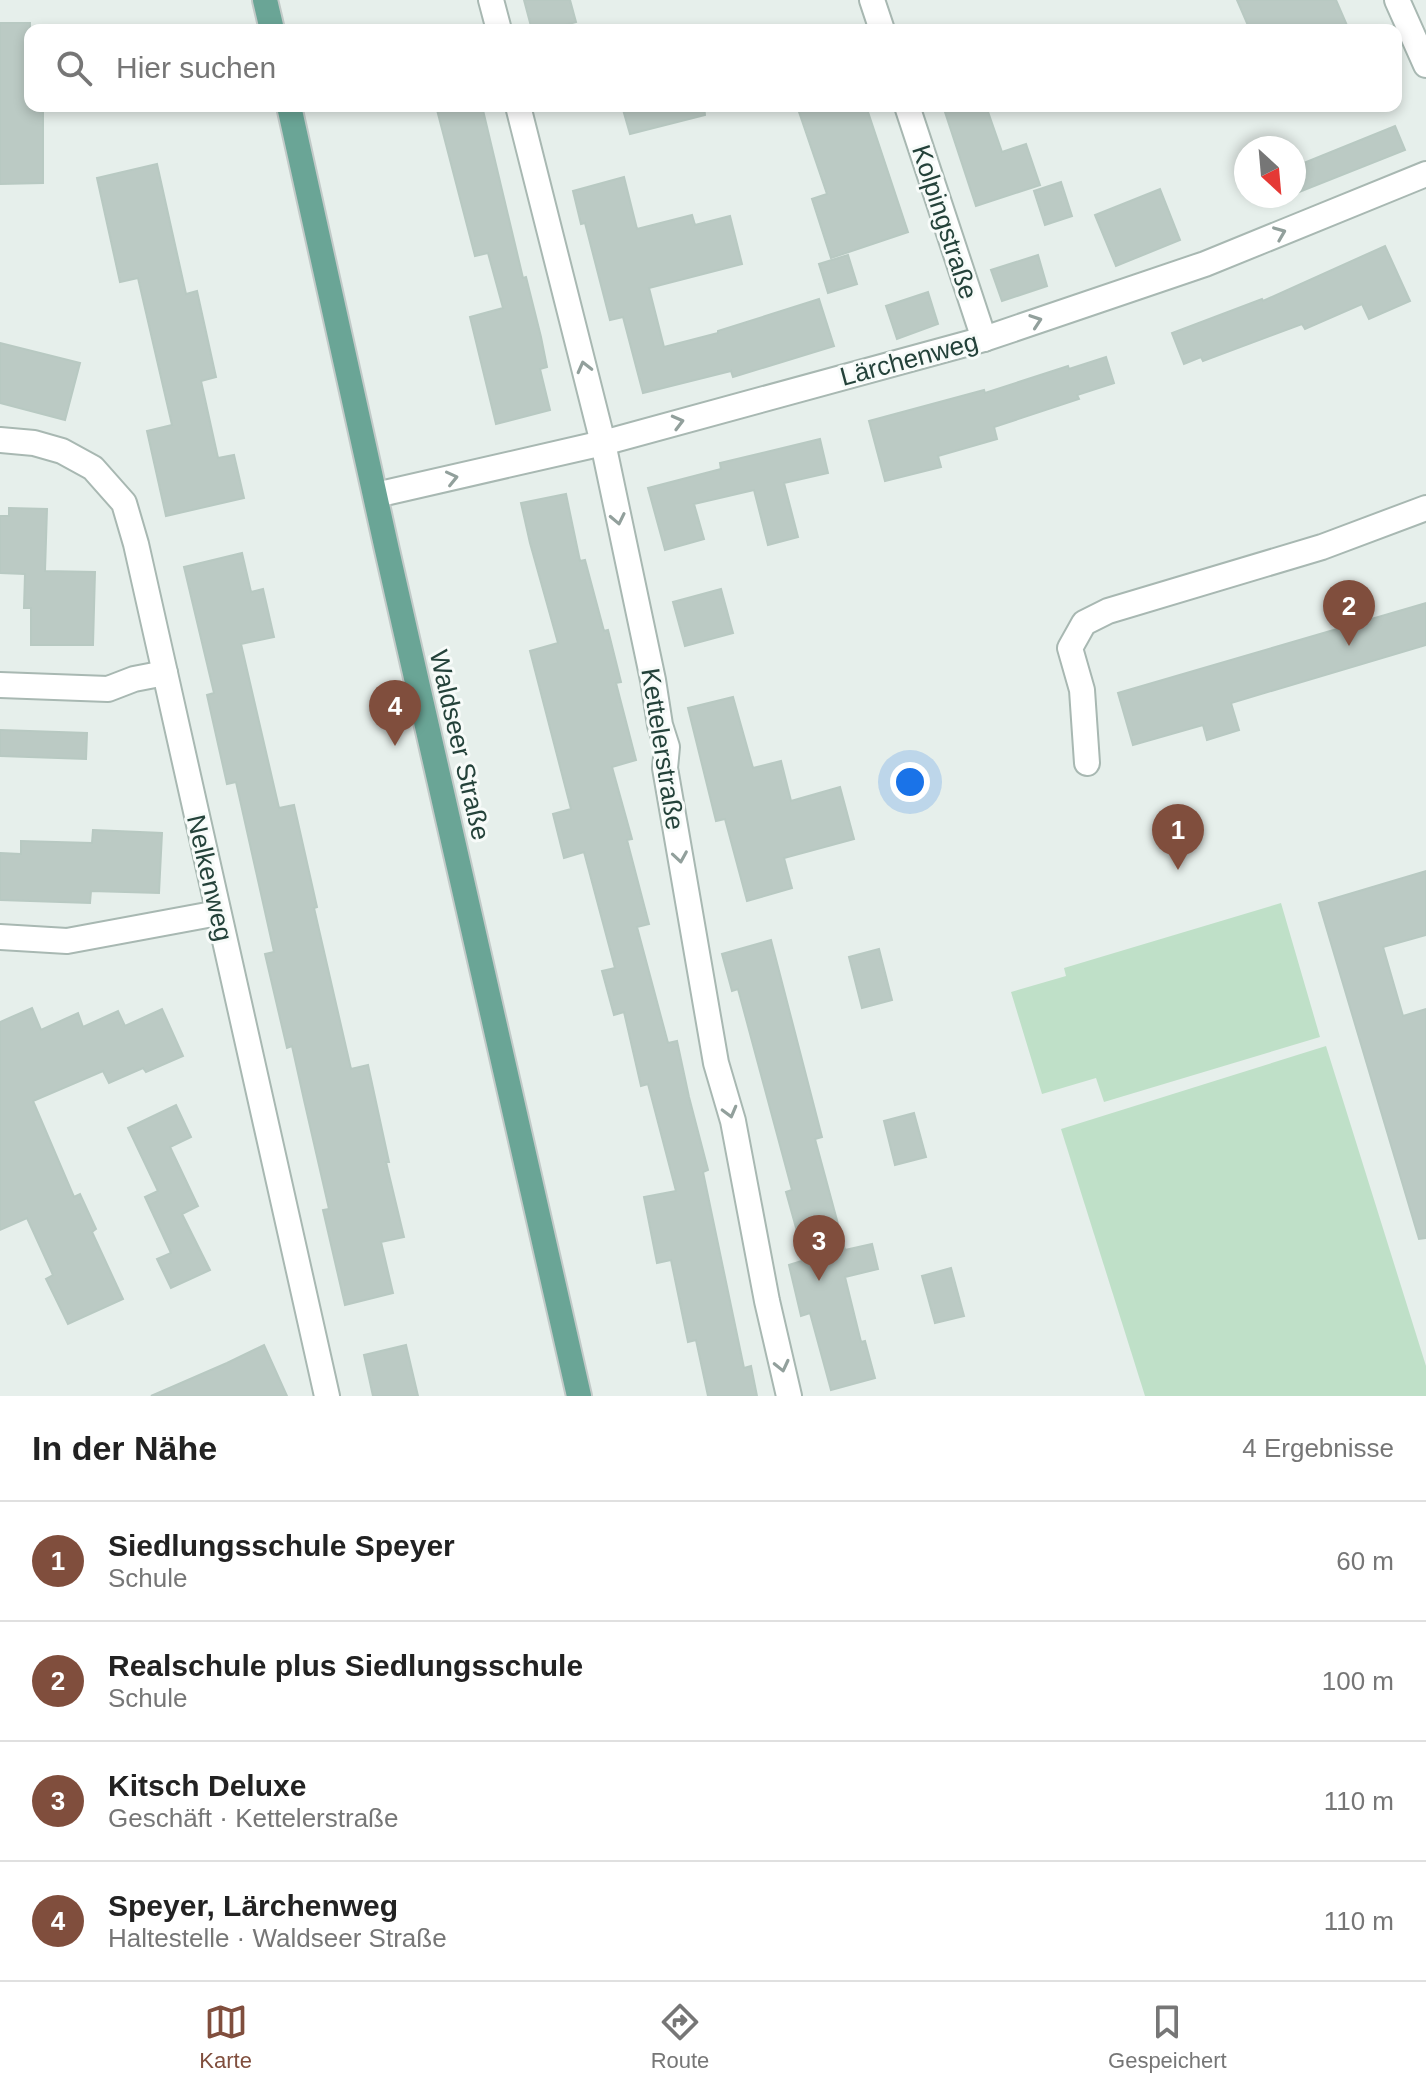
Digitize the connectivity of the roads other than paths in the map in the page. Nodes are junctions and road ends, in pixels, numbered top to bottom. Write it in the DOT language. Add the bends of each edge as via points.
graph roads {
  1 [pos="265,0"];
  2 [pos="491,0"];
  3 [pos="872,0"];
  4 [pos="1397,0"];
  5 [pos="271,24"];
  6 [pos="497,24"];
  7 [pos="880,24"];
  8 [pos="1426,65"];
  9 [pos="290,112"];
  10 [pos="520,112"];
  11 [pos="909,112"];
  12 [pos="1426,174"];
  13 [pos="984,339"];
  14 [pos="0,440"];
  15 [pos="603,443"];
  16 [pos="376,495"];
  17 [pos="1426,508"];
  18 [pos="165,673"];
  19 [pos="0,685"];
  20 [pos="1087,763"];
  21 [pos="218,913"];
  22 [pos="0,937"];
  23 [pos="327,1396"];
  24 [pos="579,1396"];
  25 [pos="789,1396"];
  1 -- 5 [label="main road"];
  2 -- 6 [label="street"];
  3 -- 7 [label="street"];
  4 -- 8 [label="street"];
  9 -- 16 [label="main road, Waldseer Straße"];
  15 -- 10 [label="street, Kettelerstraße, one-way"];
  11 -- 13 [label="street, Kolpingstraße"];
  13 -- 12 [label="street, Lärchenweg, one-way" via="1205,264"];
  15 -- 13 [label="street, Lärchenweg, one-way"];
  14 -- 18 [label="street, Nelkenweg" via="62,451 93,468 124,503"];
  16 -- 15 [label="street, Lärchenweg, one-way"];
  15 -- 25 [label="street, Kettelerstraße, one-way" via="667,747 665,768 716,1063 733,1121"];
  16 -- 24 [label="main road, Waldseer Straße"];
  17 -- 20 [label="street" via="1084,623 1070,648 1082,690"];
  18 -- 19 [label="street" via="108,689"];
  18 -- 21 [label="street, Nelkenweg"];
  21 -- 22 [label="street" via="67,941"];
  21 -- 23 [label="street, Nelkenweg"];
}
